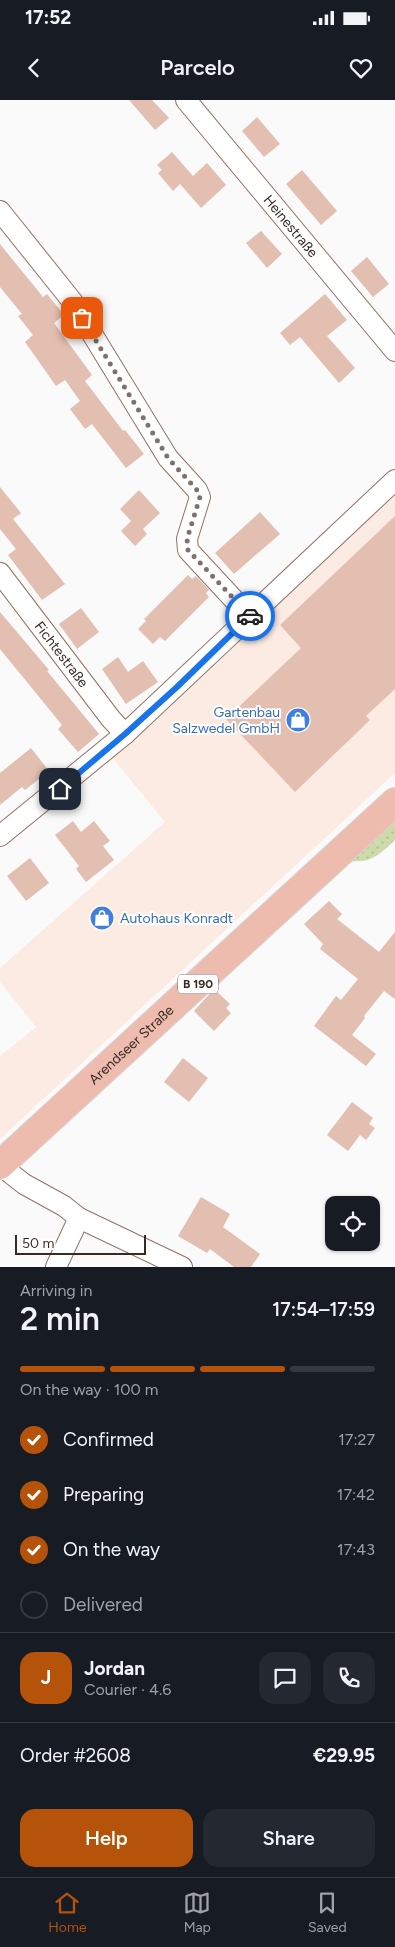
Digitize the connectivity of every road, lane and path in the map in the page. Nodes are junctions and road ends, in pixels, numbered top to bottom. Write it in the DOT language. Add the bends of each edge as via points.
graph roads {
  1 [pos="186,100"];
  2 [pos="0,211"];
  3 [pos="395,351"];
  4 [pos="395,480"];
  5 [pos="0,572"];
  6 [pos="250,617"];
  7 [pos="125,734"];
  8 [pos="395,802"];
  9 [pos="0,836"];
  10 [pos="0,1165"];
  11 [pos="79,1218"];
  12 [pos="56,1267"];
  13 [pos="182,1267"];
  1 -- 3 [label="street, Heinestraße"];
  2 -- 6 [label="street" via="72,301 168,458 197,490 200,497 187,539 188,550"];
  4 -- 6 [label="street"];
  5 -- 7 [label="street, Fichtestraße"];
  6 -- 7 [label="street"];
  7 -- 9 [label="street"];
  8 -- 10 [label="main road, Arendseer Straße / B 190"];
  10 -- 11 [label="street"];
  11 -- 12 [label="street"];
  11 -- 13 [label="street"];
}
